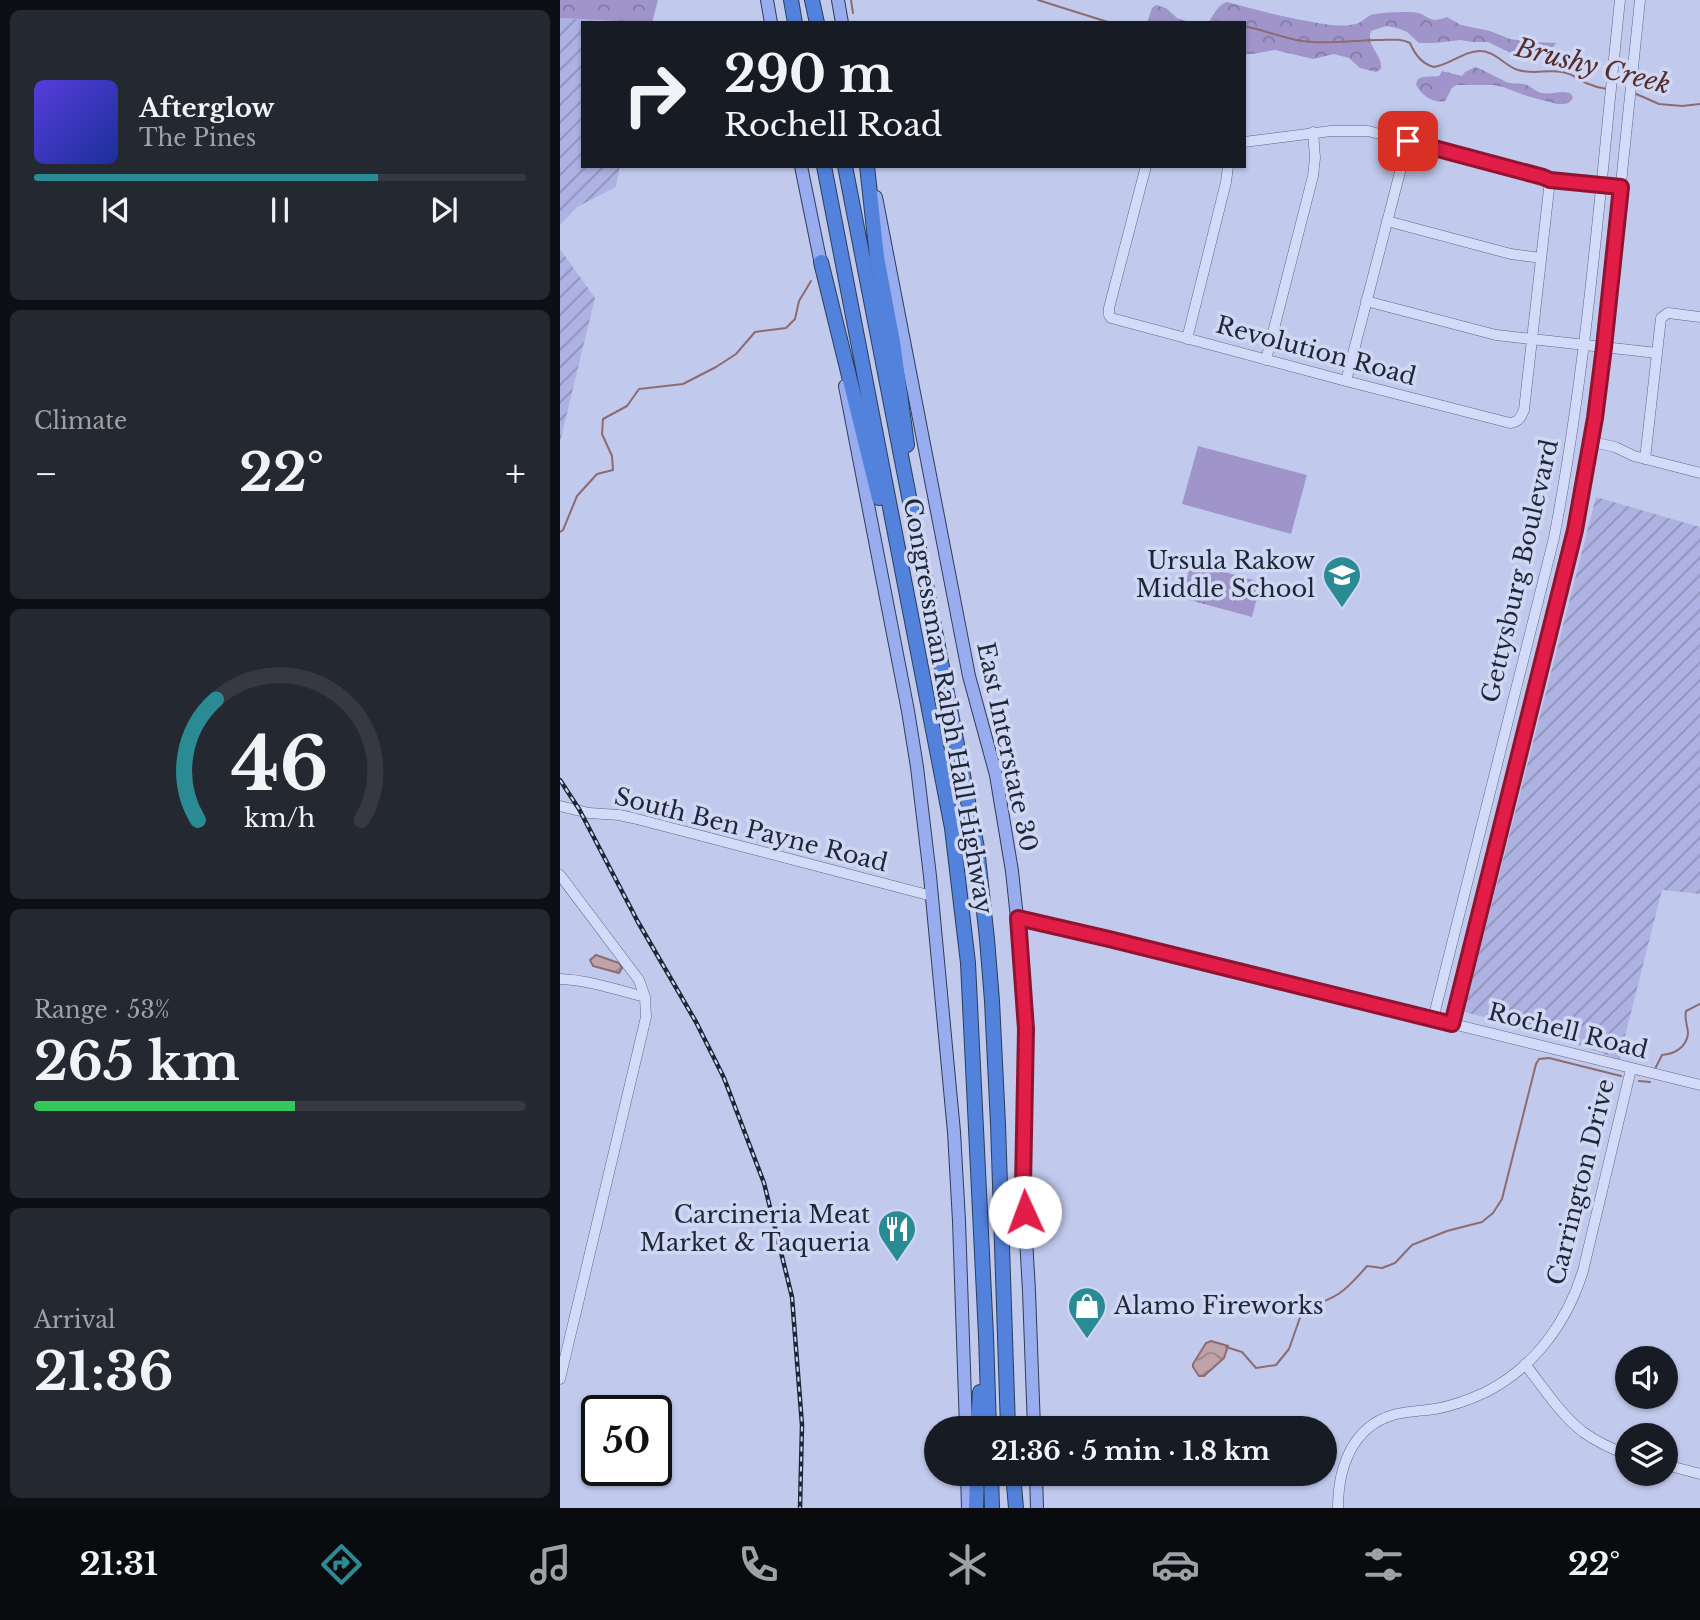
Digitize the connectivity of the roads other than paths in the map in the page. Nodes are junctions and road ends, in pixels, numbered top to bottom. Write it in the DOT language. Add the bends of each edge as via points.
graph roads {
  1 [pos="767,0"];
  2 [pos="791,0"];
  3 [pos="813,0"];
  4 [pos="838,0"];
  5 [pos="1620,0"];
  6 [pos="1640,0"];
  7 [pos="771,21"];
  8 [pos="795,21"];
  9 [pos="817,21"];
  10 [pos="842,21"];
  11 [pos="1313,132"];
  12 [pos="1408,141"];
  13 [pos="1246,142"];
  14 [pos="801,168"];
  15 [pos="824,168"];
  16 [pos="845,168"];
  17 [pos="868,168"];
  18 [pos="868,168"];
  19 [pos="1145,168"];
  20 [pos="1228,168"];
  21 [pos="1550,180"];
  22 [pos="1600,185"];
  23 [pos="1621,187"];
  24 [pos="1387,221"];
  25 [pos="1541,257"];
  26 [pos="821,262"];
  27 [pos="1366,301"];
  28 [pos="1700,317"];
  29 [pos="1187,339"];
  30 [pos="1531,340"];
  31 [pos="1584,345"];
  32 [pos="1604,347"];
  33 [pos="1657,352"];
  34 [pos="1266,360"];
  35 [pos="1346,382"];
  36 [pos="1592,442"];
  37 [pos="1645,459"];
  38 [pos="1700,473"];
  39 [pos="914,519"];
  40 [pos="937,750"];
  41 [pos="560,806"];
  42 [pos="560,875"];
  43 [pos="932,896"];
  44 [pos="1018,918"];
  45 [pos="560,979"];
  46 [pos="645,997"];
  47 [pos="1433,1019"];
  48 [pos="1452,1024"];
  49 [pos="1632,1069"];
  50 [pos="1700,1086"];
  51 [pos="986,1336"];
  52 [pos="1525,1364"];
  53 [pos="560,1379"];
  54 [pos="966,1416"];
  55 [pos="979,1416"];
  56 [pos="989,1416"];
  57 [pos="1008,1416"];
  58 [pos="1034,1416"];
  59 [pos="1615,1450"];
  60 [pos="1678,1468"];
  61 [pos="1700,1474"];
  62 [pos="967,1486"];
  63 [pos="977,1486"];
  64 [pos="991,1486"];
  65 [pos="1012,1486"];
  66 [pos="1036,1486"];
  67 [pos="968,1508"];
  68 [pos="976,1508"];
  69 [pos="992,1508"];
  70 [pos="1014,1508"];
  71 [pos="1037,1508"];
  72 [pos="1339,1508"];
  1 -- 7 [label="main road"];
  2 -- 8 [label="highway"];
  3 -- 9 [label="highway"];
  4 -- 10 [label="main road"];
  5 -- 22 [label="street, Gettysburg Boulevard"];
  6 -- 23 [label="street, Gettysburg Boulevard"];
  11 -- 12 [label="street" via="1367,131"];
  11 -- 13 [label="street"];
  11 -- 34 [label="street" via="1314,171"];
  12 -- 21 [label="street"];
  12 -- 24 [label="street"];
  14 -- 26 [label="main road"];
  15 -- 40 [label="highway, Congressman Ralph Hall Highway"];
  16 -- 39 [label="highway, Congressman Ralph Hall Highway"];
  17 -- 39 [label="highway"];
  18 -- 44 [label="main road, East Interstate 30" via="969,676 996,775"];
  19 -- 29 [label="street, Revolution Road" via="1109,315"];
  20 -- 29 [label="street"];
  21 -- 22 [label="street"];
  21 -- 25 [label="street"];
  22 -- 23 [label="street"];
  22 -- 31 [label="street, Gettysburg Boulevard"];
  23 -- 32 [label="street, Gettysburg Boulevard"];
  24 -- 25 [label="street" via="1511,254"];
  24 -- 27 [label="street"];
  25 -- 30 [label="street"];
  26 -- 40 [label="highway"];
  26 -- 43 [label="main road" via="908,711"];
  27 -- 30 [label="street"];
  27 -- 35 [label="street"];
  28 -- 33 [label="street" via="1664,315"];
  29 -- 34 [label="street, Revolution Road"];
  30 -- 31 [label="street"];
  30 -- 35 [label="street, Revolution Road" via="1524,410 1516,423"];
  31 -- 32 [label="street"];
  31 -- 47 [label="street, Gettysburg Boulevard" via="1554,538"];
  32 -- 33 [label="street"];
  32 -- 36 [label="street, Gettysburg Boulevard"];
  33 -- 37 [label="street"];
  34 -- 35 [label="street, Revolution Road"];
  36 -- 37 [label="street"];
  36 -- 48 [label="street, Gettysburg Boulevard" via="1558,604"];
  37 -- 38 [label="street"];
  39 -- 57 [label="highway, Congressman Ralph Hall Highway" via="977,848 987,939"];
  40 -- 51 [label="highway, Congressman Ralph Hall Highway" via="968,963"];
  41 -- 43 [label="street, South Ben Payne Road" via="633,818"];
  42 -- 46 [label="street" via="639,980"];
  43 -- 54 [label="main road" via="955,1144"];
  44 -- 47 [label="street, Rochell Road"];
  44 -- 58 [label="main road, East Interstate 30" via="1026,1029 1023,1186"];
  45 -- 46 [label="street"];
  46 -- 53 [label="street" via="646,1017"];
  47 -- 48 [label="street, Rochell Road"];
  48 -- 49 [label="street, Rochell Road"];
  49 -- 50 [label="street, Rochell Road"];
  49 -- 52 [label="street, Carrington Drive" via="1575,1295 1563,1320"];
  51 -- 55 [label="highway"];
  51 -- 56 [label="highway, Congressman Ralph Hall Highway"];
  52 -- 59 [label="street" via="1582,1431"];
  52 -- 72 [label="street, Carrington Drive" via="1484,1393 1439,1408 1395,1414 1367,1428 1348,1454"];
  60 -- 61 [label="street"];
  62 -- 67 [label="main road"];
  63 -- 68 [label="highway"];
  64 -- 69 [label="highway"];
  65 -- 70 [label="highway"];
  66 -- 71 [label="main road"];
}
